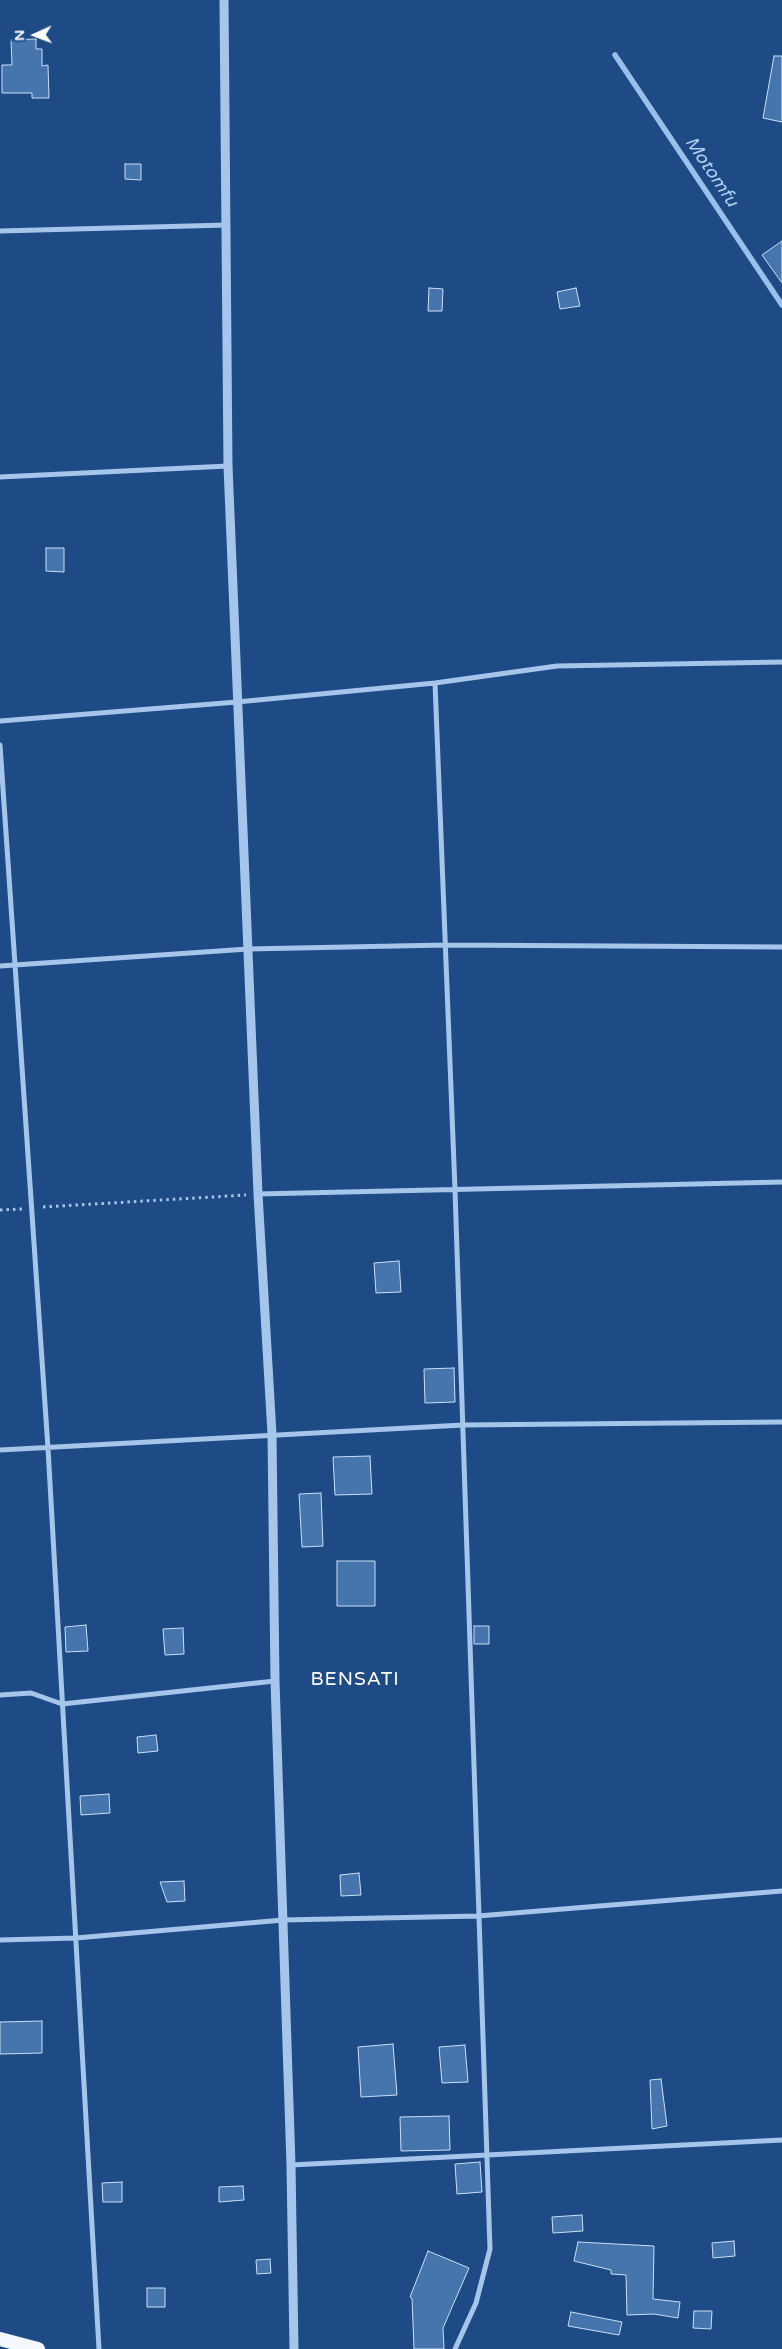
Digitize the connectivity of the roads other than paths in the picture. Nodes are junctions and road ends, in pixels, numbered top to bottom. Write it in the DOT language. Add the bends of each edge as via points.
graph roads {
  1 [pos="224,0"];
  2 [pos="226,225"];
  3 [pos="0,232"];
  4 [pos="228,466"];
  5 [pos="0,477"];
  6 [pos="782,662"];
  7 [pos="435,683"];
  8 [pos="237,702"];
  9 [pos="0,721"];
  10 [pos="0,745"];
  11 [pos="445,945"];
  12 [pos="782,946"];
  13 [pos="248,949"];
  14 [pos="15,965"];
  15 [pos="0,966"];
  16 [pos="782,1182"];
  17 [pos="455,1190"];
  18 [pos="258,1194"];
  19 [pos="782,1422"];
  20 [pos="462,1425"];
  21 [pos="272,1434"];
  22 [pos="48,1448"];
  23 [pos="0,1450"];
  24 [pos="276,1681"];
  25 [pos="0,1695"];
  26 [pos="62,1704"];
  27 [pos="782,1891"];
  28 [pos="478,1916"];
  29 [pos="283,1920"];
  30 [pos="76,1938"];
  31 [pos="0,1940"];
  32 [pos="782,2140"];
  33 [pos="486,2154"];
  34 [pos="291,2165"];
  35 [pos="0,2339"];
  36 [pos="38,2349"];
  37 [pos="99,2349"];
  38 [pos="294,2349"];
  39 [pos="455,2349"];
  1 -- 2 [label="street"];
  2 -- 3 [label="street"];
  2 -- 4 [label="street"];
  4 -- 5 [label="street"];
  4 -- 8 [label="street"];
  6 -- 7 [label="street" via="557,666"];
  7 -- 8 [label="street"];
  7 -- 11 [label="street"];
  8 -- 9 [label="street"];
  8 -- 13 [label="street"];
  10 -- 14 [label="street"];
  11 -- 12 [label="street"];
  11 -- 13 [label="street"];
  11 -- 17 [label="street"];
  13 -- 14 [label="street"];
  13 -- 18 [label="street"];
  14 -- 15 [label="street"];
  14 -- 22 [label="street"];
  16 -- 17 [label="street"];
  17 -- 18 [label="street"];
  17 -- 20 [label="street"];
  18 -- 21 [label="street"];
  19 -- 20 [label="street"];
  20 -- 21 [label="street"];
  20 -- 28 [label="street"];
  21 -- 22 [label="street"];
  21 -- 24 [label="street"];
  22 -- 23 [label="street"];
  22 -- 26 [label="street"];
  24 -- 26 [label="street"];
  24 -- 29 [label="street"];
  25 -- 26 [label="street" via="31,1693"];
  26 -- 30 [label="street"];
  27 -- 28 [label="street"];
  28 -- 29 [label="street"];
  28 -- 33 [label="street"];
  29 -- 30 [label="street"];
  29 -- 34 [label="street"];
  30 -- 31 [label="street"];
  30 -- 37 [label="street"];
  32 -- 33 [label="street"];
  33 -- 34 [label="street"];
  33 -- 39 [label="street" via="490,2249 476,2303"];
  34 -- 38 [label="street"];
  35 -- 36 [label="highway"];
}
